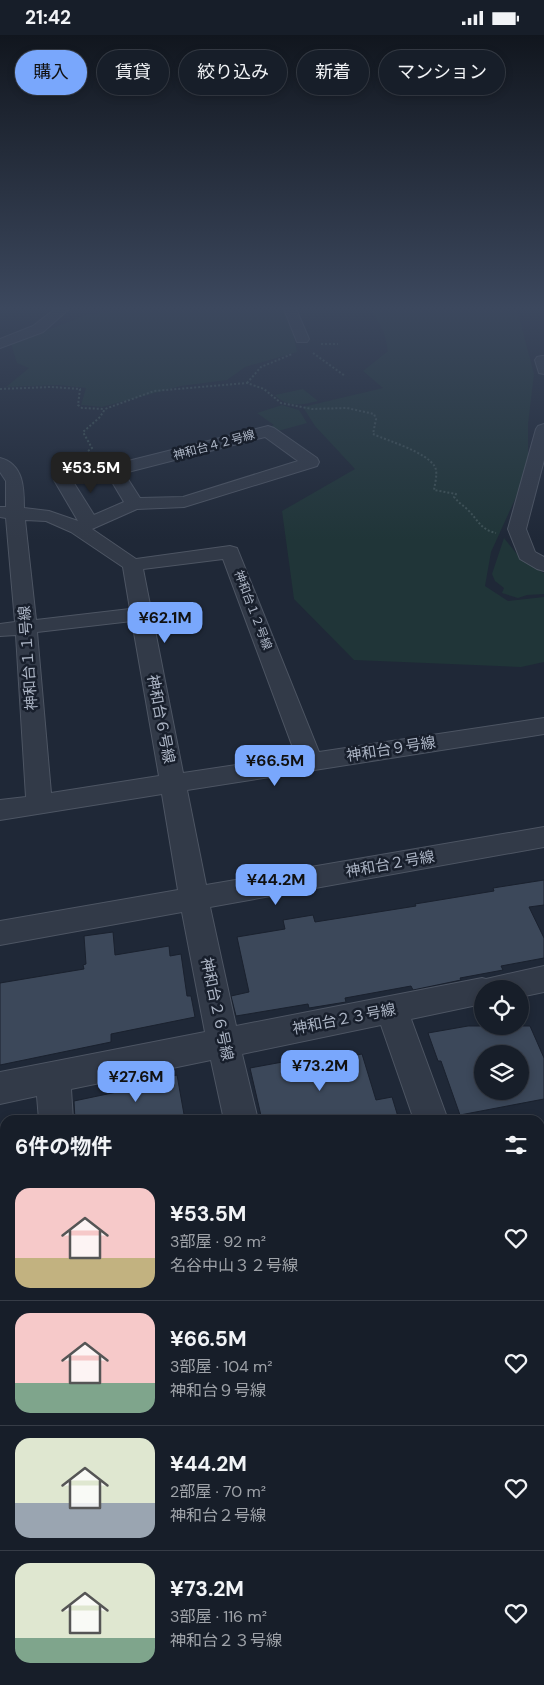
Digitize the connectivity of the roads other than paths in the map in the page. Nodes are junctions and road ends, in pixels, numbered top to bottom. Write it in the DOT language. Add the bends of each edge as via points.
graph roads {
  1 [pos="544,429"];
  2 [pos="74,462"];
  3 [pos="0,463"];
  4 [pos="134,504"];
  5 [pos="8,512"];
  6 [pos="83,525"];
  7 [pos="132,565"];
  8 [pos="544,565"];
  9 [pos="140,613"];
  10 [pos="26,627"];
  11 [pos="0,630"];
  12 [pos="544,725"];
  13 [pos="311,762"];
  14 [pos="173,782"];
  15 [pos="39,803"];
  16 [pos="0,810"];
  17 [pos="544,837"];
  18 [pos="194,898"];
  19 [pos="0,933"];
  20 [pos="544,979"];
  21 [pos="529,982"];
  22 [pos="474,993"];
  23 [pos="392,1010"];
  24 [pos="223,1042"];
  25 [pos="53,1078"];
  26 [pos="0,1088"];
  27 [pos="56,1115"];
  28 [pos="240,1115"];
  29 [pos="430,1115"];
  1 -- 8 [label="street" via="517,529 527,555"];
  2 -- 6 [label="street" via="61,470"];
  3 -- 5 [label="street, 神和台１１号線" via="15,481"];
  4 -- 4 [label="street, 神和台４２号線" via="114,470 268,431 311,462 184,502"];
  4 -- 6 [label="street, 神和台４２号線"];
  5 -- 6 [label="street" via="48,516"];
  5 -- 10 [label="street, 神和台１１号線"];
  6 -- 7 [label="street"];
  7 -- 9 [label="street, 神和台６号線"];
  7 -- 13 [label="street, 神和台１２号線" via="230,551"];
  9 -- 10 [label="street"];
  9 -- 14 [label="street, 神和台６号線"];
  10 -- 11 [label="street"];
  10 -- 15 [label="street, 神和台１１号線"];
  12 -- 13 [label="street, 神和台９号線"];
  13 -- 14 [label="street, 神和台９号線"];
  14 -- 15 [label="street, 神和台９号線"];
  14 -- 18 [label="street, 神和台６号線"];
  15 -- 16 [label="street, 神和台９号線"];
  17 -- 18 [label="street, 神和台２号線"];
  18 -- 19 [label="street, 神和台２号線"];
  18 -- 24 [label="street, 神和台２６号線"];
  20 -- 21 [label="street"];
  22 -- 23 [label="street, 神和台２３号線"];
  23 -- 24 [label="street, 神和台２３号線"];
  23 -- 29 [label="street"];
  24 -- 25 [label="street, 神和台２３号線"];
  24 -- 28 [label="street, 神和台２６号線"];
  25 -- 26 [label="street, 神和台２３号線"];
  25 -- 27 [label="street"];
}
